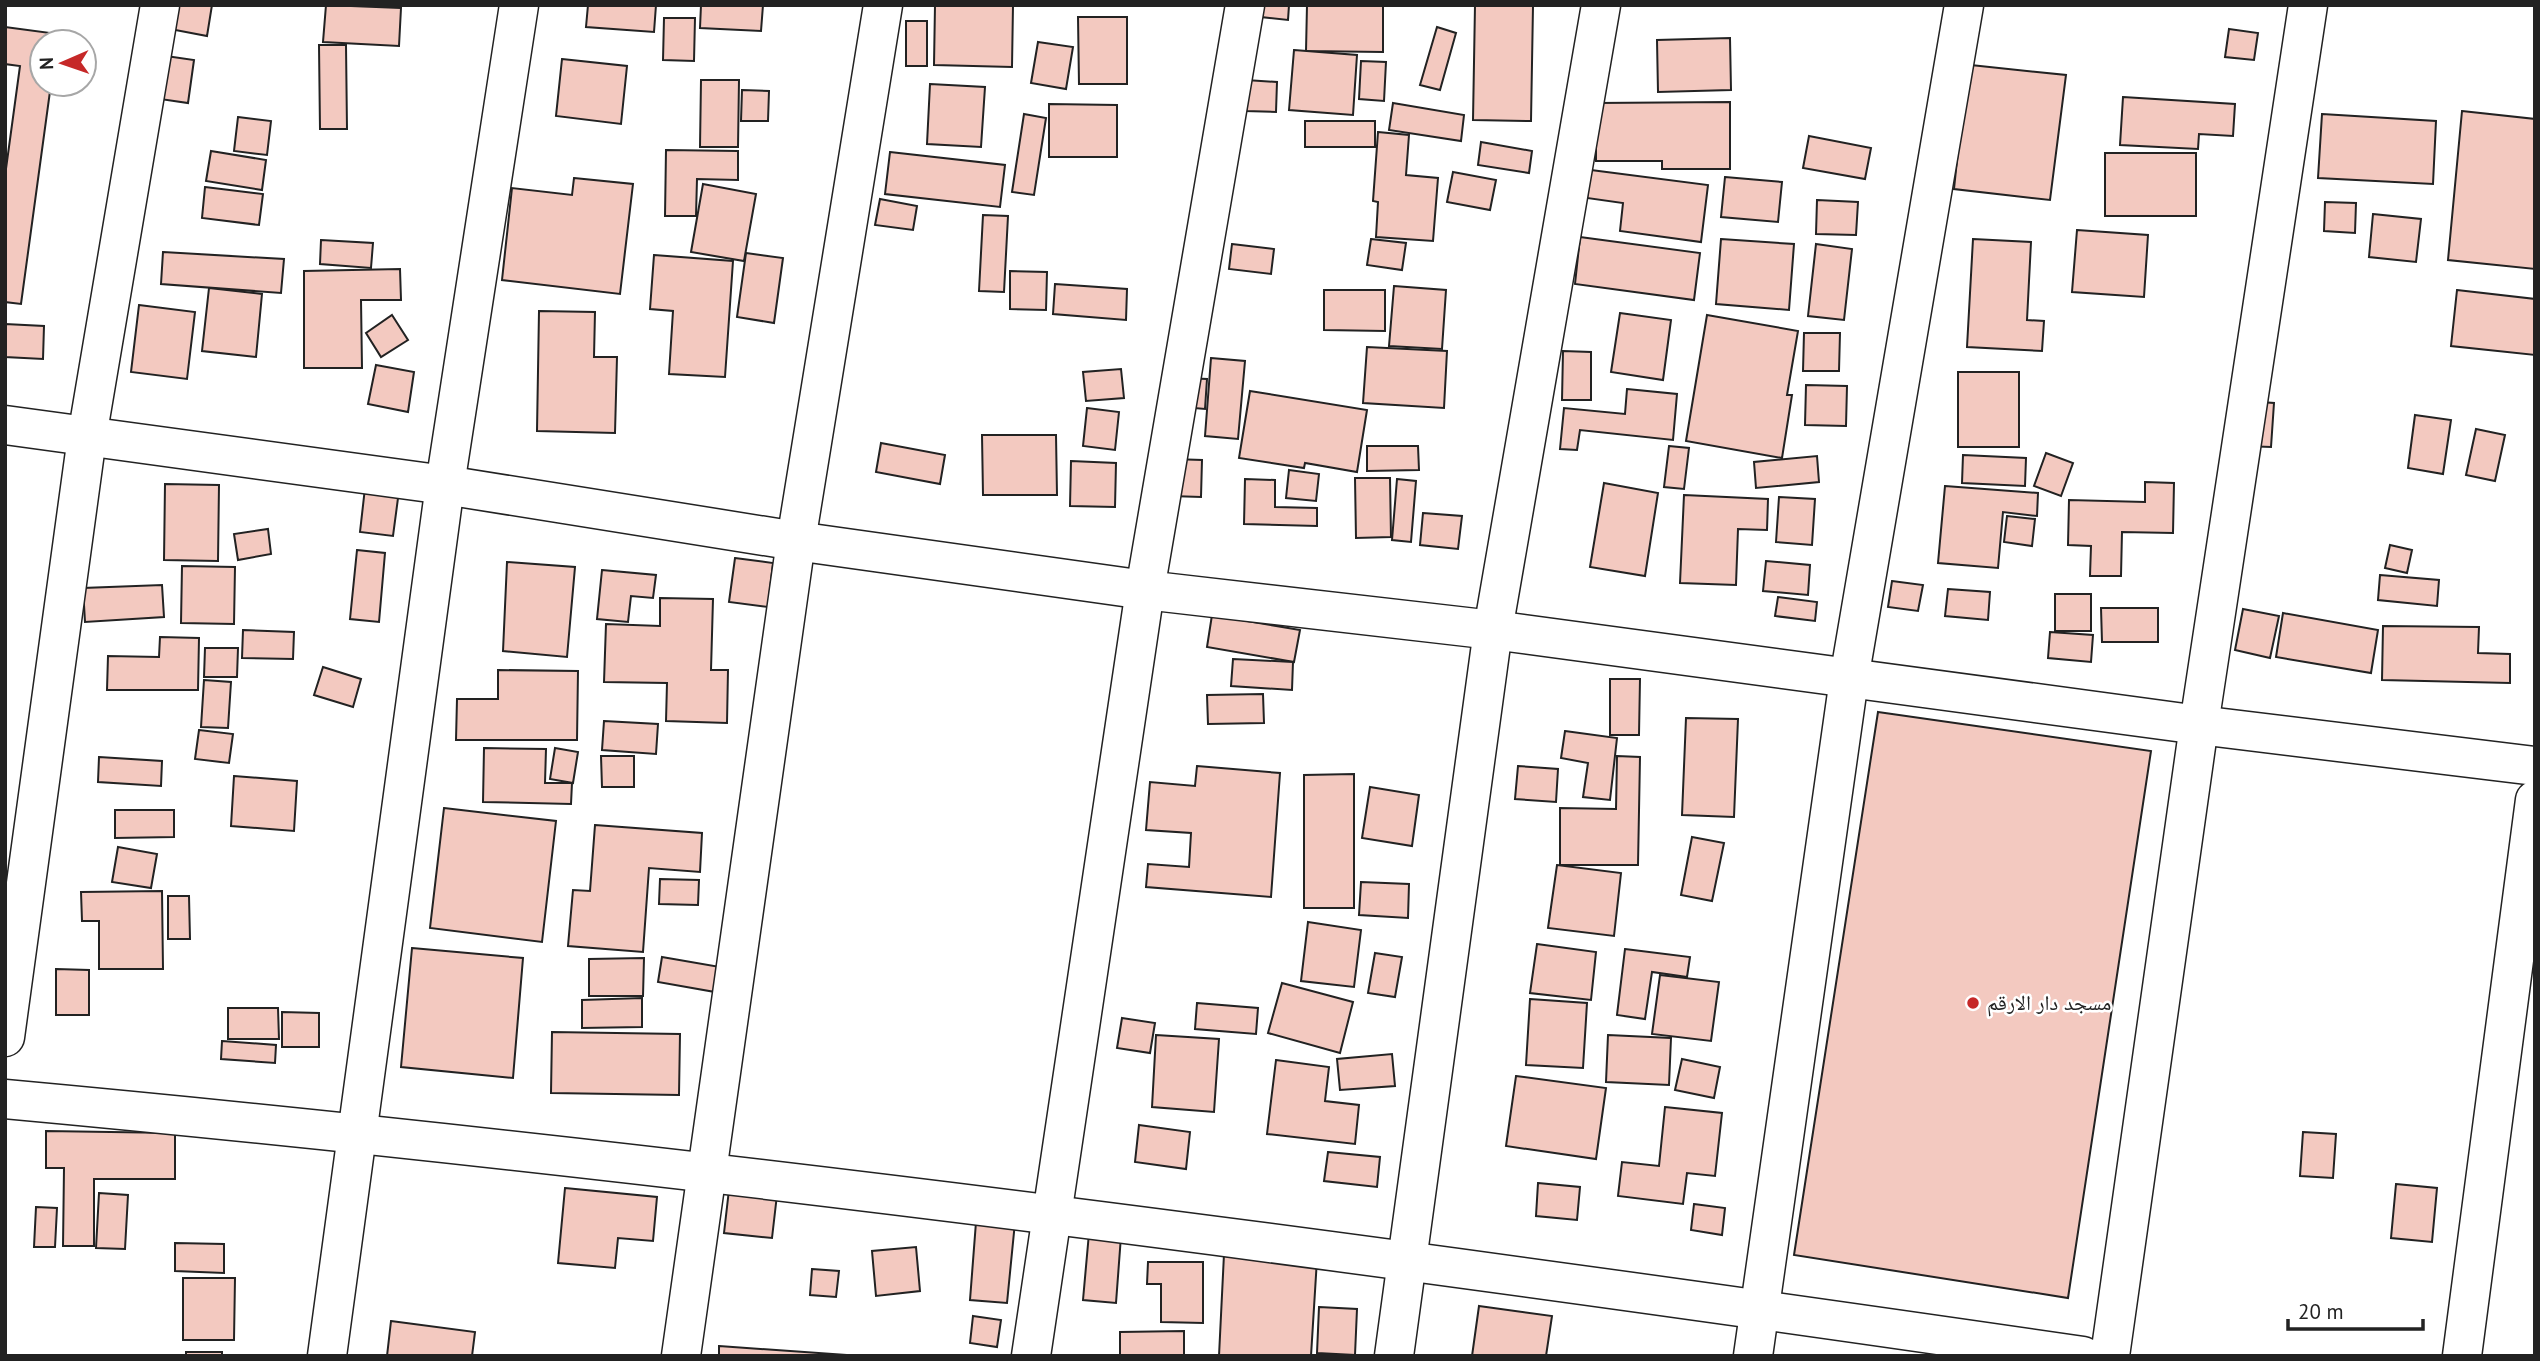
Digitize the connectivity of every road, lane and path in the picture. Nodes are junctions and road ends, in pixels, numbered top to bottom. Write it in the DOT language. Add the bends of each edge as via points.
graph roads {
  1 [pos="160,5"];
  2 [pos="519,5"];
  3 [pos="883,5"];
  4 [pos="1245,5"];
  5 [pos="1601,5"];
  6 [pos="1964,5"];
  7 [pos="2308,5"];
  8 [pos="5,425"];
  9 [pos="86,437"];
  10 [pos="445,485"];
  11 [pos="796,541"];
  12 [pos="1145,590"];
  13 [pos="1493,630"];
  14 [pos="1849,679"];
  15 [pos="2199,725"];
  16 [pos="2535,766"];
  17 [pos="2535,800"];
  18 [pos="5,1037"];
  19 [pos="5,1099"];
  20 [pos="358,1131"];
  21 [pos="706,1173"];
  22 [pos="1050,1216"];
  23 [pos="1405,1263"];
  24 [pos="1762,1309"];
  25 [pos="327,1356"];
  26 [pos="681,1356"];
  27 [pos="1031,1356"];
  28 [pos="1394,1356"];
  29 [pos="1753,1356"];
  30 [pos="2083,1356"];
  31 [pos="2110,1356"];
  32 [pos="2462,1356"];
  1 -- 9 [label="street"];
  2 -- 10 [label="street"];
  3 -- 11 [label="street"];
  4 -- 12 [label="street"];
  5 -- 13 [label="street"];
  6 -- 14 [label="street"];
  7 -- 15 [label="street"];
  8 -- 9 [label="street"];
  9 -- 10 [label="street"];
  9 -- 18 [label="street"];
  10 -- 11 [label="street"];
  10 -- 20 [label="street"];
  11 -- 12 [label="street"];
  11 -- 21 [label="street"];
  12 -- 13 [label="street"];
  12 -- 22 [label="street"];
  13 -- 14 [label="street"];
  13 -- 23 [label="street"];
  14 -- 15 [label="street"];
  14 -- 24 [label="street"];
  15 -- 16 [label="street"];
  15 -- 31 [label="street"];
  17 -- 32 [label="street"];
  19 -- 20 [label="street"];
  20 -- 21 [label="street"];
  20 -- 25 [label="street"];
  21 -- 22 [label="street"];
  21 -- 26 [label="street"];
  22 -- 23 [label="street"];
  22 -- 27 [label="street"];
  23 -- 24 [label="street"];
  23 -- 28 [label="street"];
  24 -- 29 [label="street"];
  24 -- 30 [label="street"];
}
